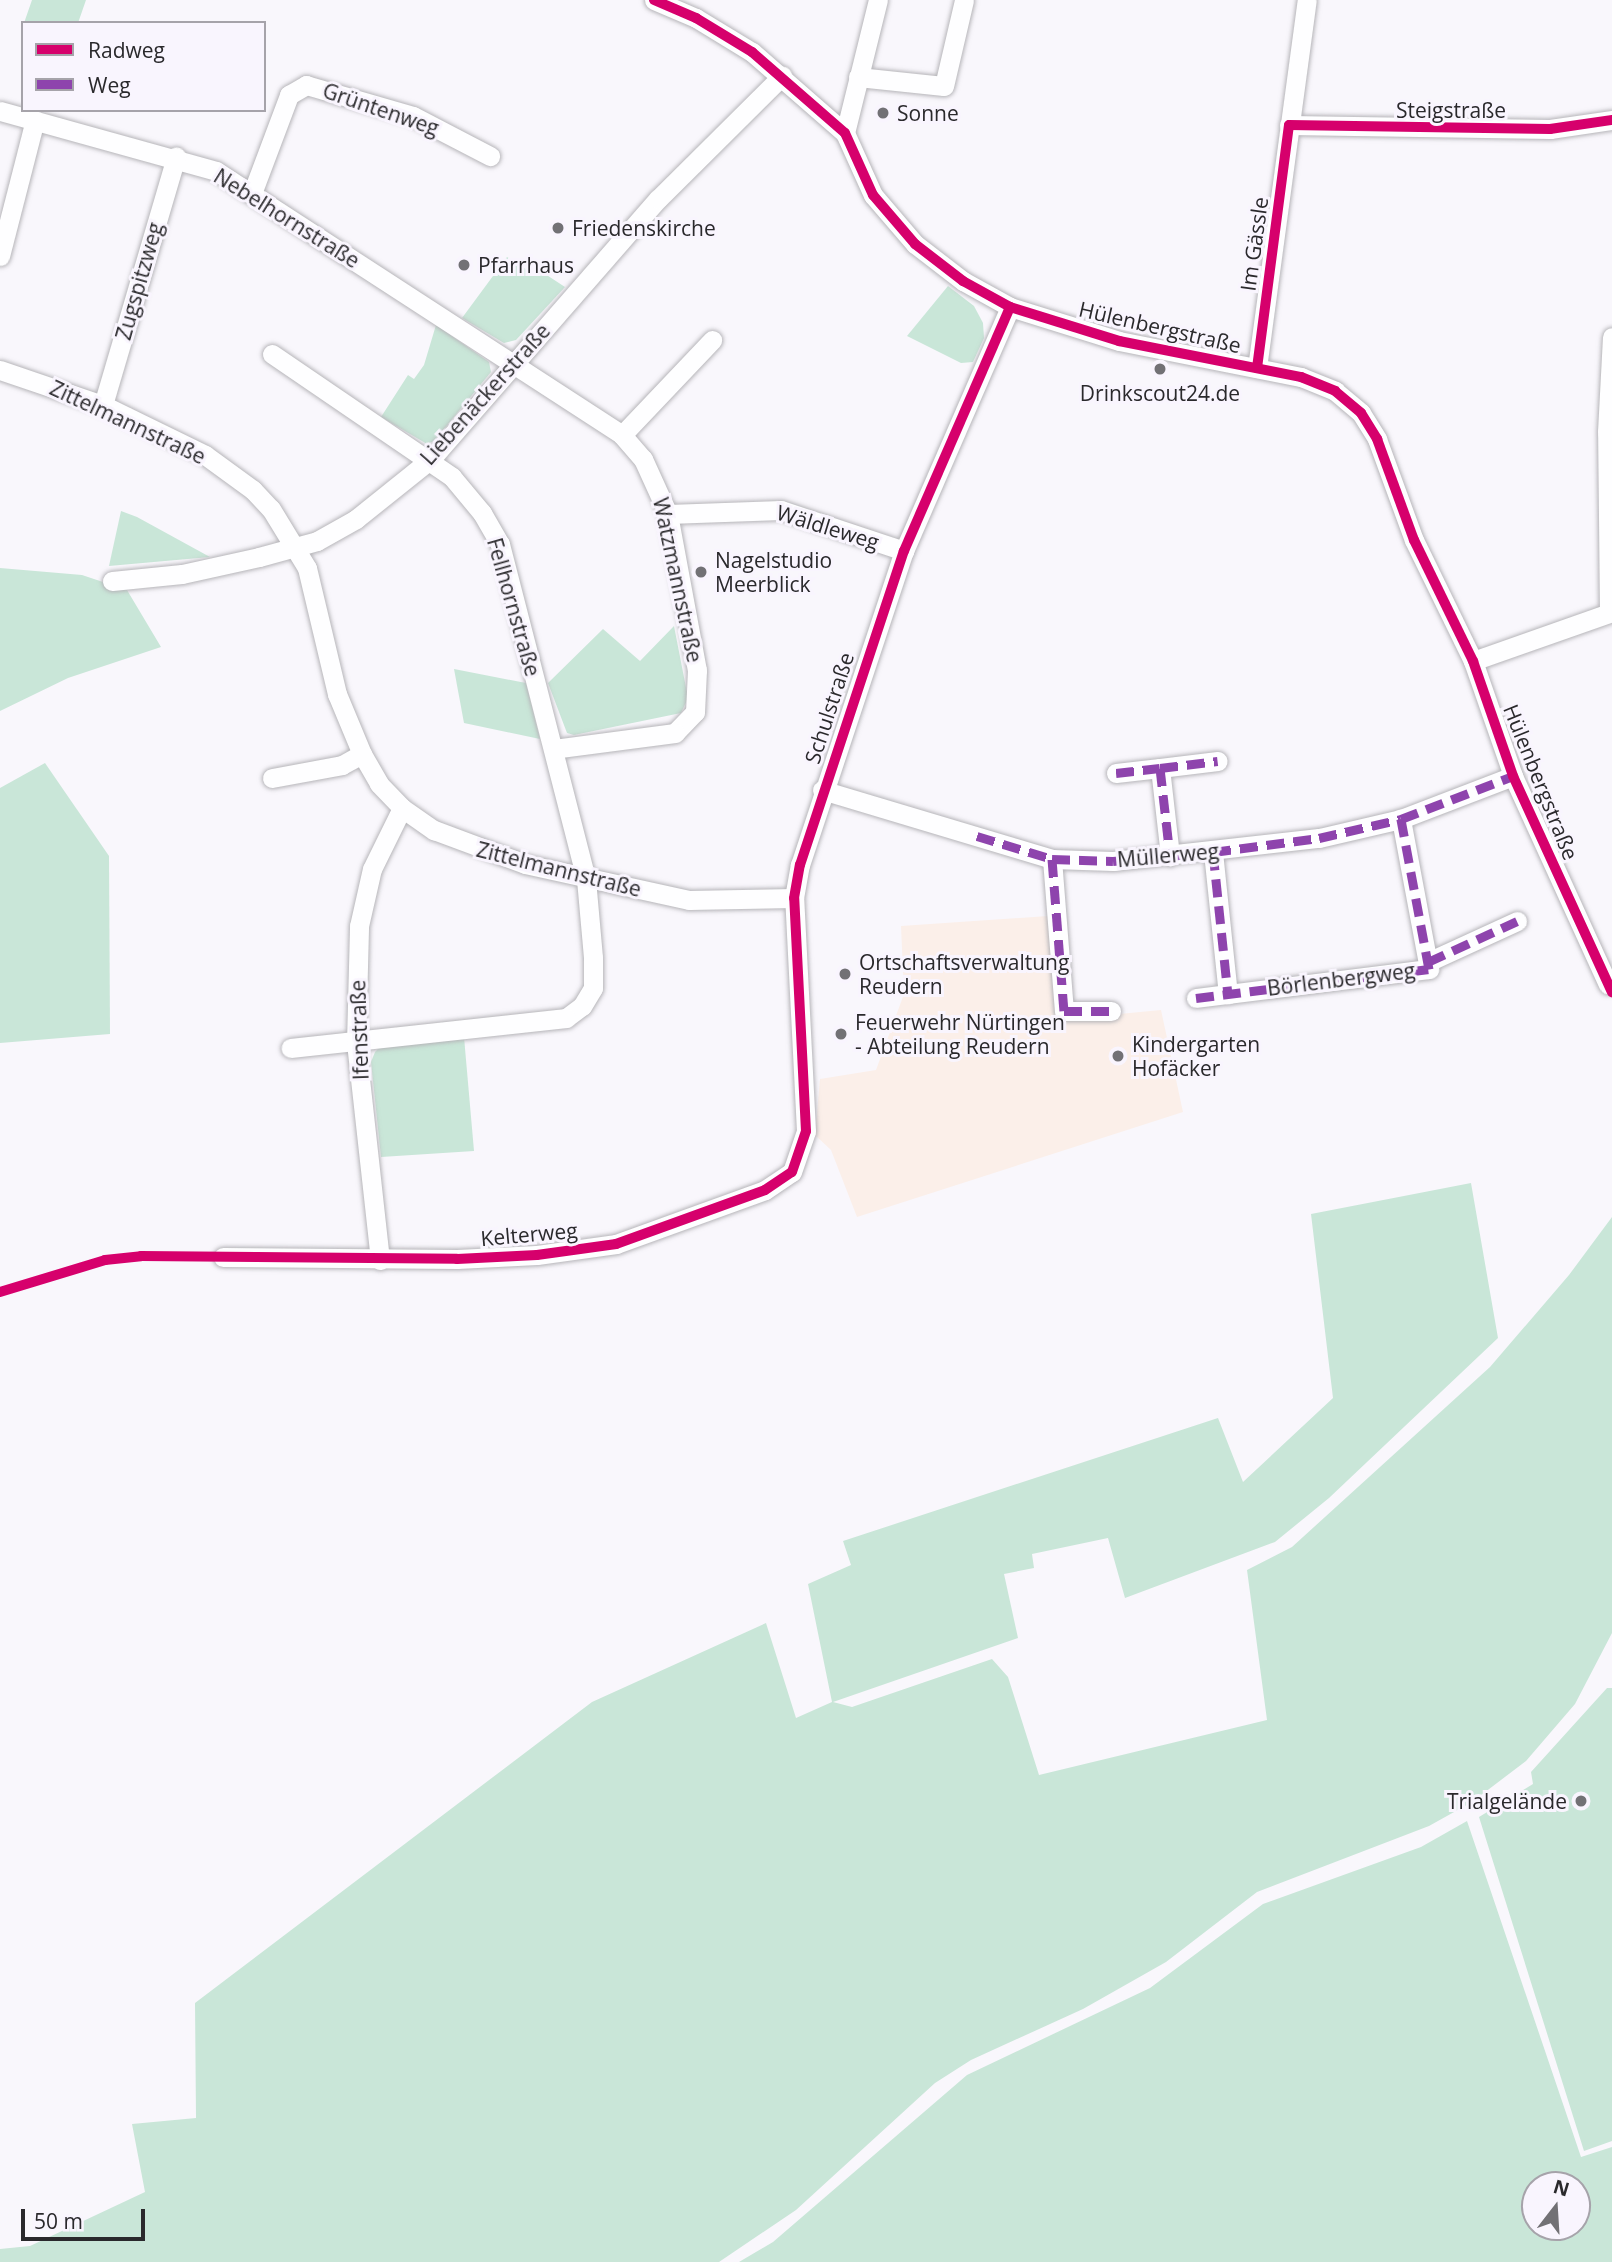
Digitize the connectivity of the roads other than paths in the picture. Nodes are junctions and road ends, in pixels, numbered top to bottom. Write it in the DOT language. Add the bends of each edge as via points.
graph roads {
  1 [pos="654,0"];
  2 [pos="878,0"];
  3 [pos="964,0"];
  4 [pos="1307,0"];
  5 [pos="782,76"];
  6 [pos="858,77"];
  7 [pos="0,111"];
  8 [pos="35,120"];
  9 [pos="1612,120"];
  10 [pos="1289,125"];
  11 [pos="845,133"];
  12 [pos="490,156"];
  13 [pos="176,157"];
  14 [pos="253,191"];
  15 [pos="0,256"];
  16 [pos="1010,307"];
  17 [pos="1612,337"];
  18 [pos="712,340"];
  19 [pos="272,354"];
  20 [pos="511,364"];
  21 [pos="1257,368"];
  22 [pos="0,370"];
  23 [pos="103,405"];
  24 [pos="1609,431"];
  25 [pos="622,435"];
  26 [pos="430,459"];
  27 [pos="668,514"];
  28 [pos="295,548"];
  29 [pos="904,551"];
  30 [pos="112,581"];
  31 [pos="1610,612"];
  32 [pos="1473,661"];
  33 [pos="554,750"];
  34 [pos="362,754"];
  35 [pos="1217,761"];
  36 [pos="1160,768"];
  37 [pos="1116,773"];
  38 [pos="1513,776"];
  39 [pos="272,778"];
  40 [pos="821,790"];
  41 [pos="402,808"];
  42 [pos="1401,819"];
  43 [pos="1213,852"];
  44 [pos="1170,856"];
  45 [pos="1052,859"];
  46 [pos="586,879"];
  47 [pos="794,898"];
  48 [pos="1517,921"];
  49 [pos="1428,962"];
  50 [pos="1608,984"];
  51 [pos="1228,993"];
  52 [pos="1196,998"];
  53 [pos="1111,1011"];
  54 [pos="356,1043"];
  55 [pos="291,1048"];
  56 [pos="804,1144"];
  57 [pos="223,1256"];
  58 [pos="380,1260"];
  1 -- 5 [label="street, Hülenbergstraße" via="725,36"];
  2 -- 6 [label="street"];
  3 -- 6 [label="street" via="944,86"];
  4 -- 10 [label="street, Im Gässle"];
  5 -- 11 [label="street, Hülenbergstraße"];
  5 -- 20 [label="street, Liebenäckerstraße" via="658,199"];
  6 -- 11 [label="street"];
  7 -- 8 [label="street, Nebelhornstraße"];
  8 -- 13 [label="street, Nebelhornstraße"];
  8 -- 15 [label="street"];
  9 -- 10 [label="street, Steigstraße" via="1550,129"];
  10 -- 21 [label="street, Im Gässle"];
  11 -- 16 [label="street, Hülenbergstraße" via="873,195 892,219 963,281"];
  12 -- 14 [label="street, Grüntenweg" via="413,116 306,85 289,95"];
  13 -- 14 [label="street, Nebelhornstraße"];
  13 -- 23 [label="street, Zugspitzweg"];
  14 -- 20 [label="street, Nebelhornstraße"];
  16 -- 21 [label="street, Hülenbergstraße" via="1119,341"];
  16 -- 29 [label="street, Schulstraße"];
  17 -- 24 [label="street"];
  18 -- 25 [label="street"];
  19 -- 26 [label="street, Fellhornstraße"];
  20 -- 25 [label="street, Watzmannstraße"];
  20 -- 26 [label="street, Liebenäckerstraße"];
  21 -- 32 [label="street, Hülenbergstraße" via="1301,377 1335,391 1361,413 1377,439 1414,540"];
  22 -- 23 [label="street, Zittelmannstraße"];
  23 -- 28 [label="street, Zittelmannstraße" via="205,455 253,489"];
  24 -- 31 [label="street"];
  25 -- 27 [label="street, Watzmannstraße" via="643,459"];
  26 -- 28 [label="street, Liebenäckerstraße" via="356,519"];
  26 -- 33 [label="street, Fellhornstraße" via="482,513 500,544"];
  27 -- 29 [label="street, Wäldleweg" via="781,510"];
  27 -- 33 [label="street, Watzmannstraße" via="697,670 695,712 676,733"];
  28 -- 30 [label="street, Liebenäckerstraße" via="209,569"];
  28 -- 34 [label="street, Zittelmannstraße" via="307,568 337,694"];
  29 -- 40 [label="street, Schulstraße"];
  31 -- 32 [label="street"];
  32 -- 38 [label="street, Hülenbergstraße"];
  33 -- 46 [label="street, Fellhornstraße"];
  34 -- 39 [label="street" via="341,765"];
  34 -- 41 [label="street, Zittelmannstraße" via="379,784"];
  35 -- 36 [label="street"];
  36 -- 37 [label="street"];
  36 -- 44 [label="street"];
  38 -- 42 [label="street, Müllerweg"];
  38 -- 50 [label="street, Hülenbergstraße"];
  40 -- 45 [label="street, Müllerweg"];
  40 -- 47 [label="street, Schulstraße"];
  41 -- 46 [label="street, Zittelmannstraße" via="434,830 475,848"];
  41 -- 54 [label="street, Ifenstraße" via="364,894"];
  42 -- 43 [label="street, Müllerweg" via="1319,838"];
  42 -- 49 [label="street, Börlenbergweg"];
  43 -- 44 [label="street, Müllerweg"];
  43 -- 51 [label="street"];
  44 -- 45 [label="street, Müllerweg" via="1113,861"];
  45 -- 53 [label="street" via="1064,1011"];
  46 -- 47 [label="street, Zittelmannstraße" via="689,900"];
  46 -- 54 [label="street, Fellhornstraße" via="593,988 582,1006 566,1018"];
  47 -- 56 [label="street, Schulstraße"];
  48 -- 49 [label="street"];
  49 -- 51 [label="street, Börlenbergweg" via="1429,969"];
  51 -- 52 [label="street, Börlenbergweg"];
  54 -- 55 [label="street, Fellhornstraße"];
  54 -- 58 [label="street, Ifenstraße"];
  56 -- 58 [label="street, Kelterweg" via="792,1172 778,1184 616,1244 537,1255"];
  57 -- 58 [label="street, Kelterweg"];
}
